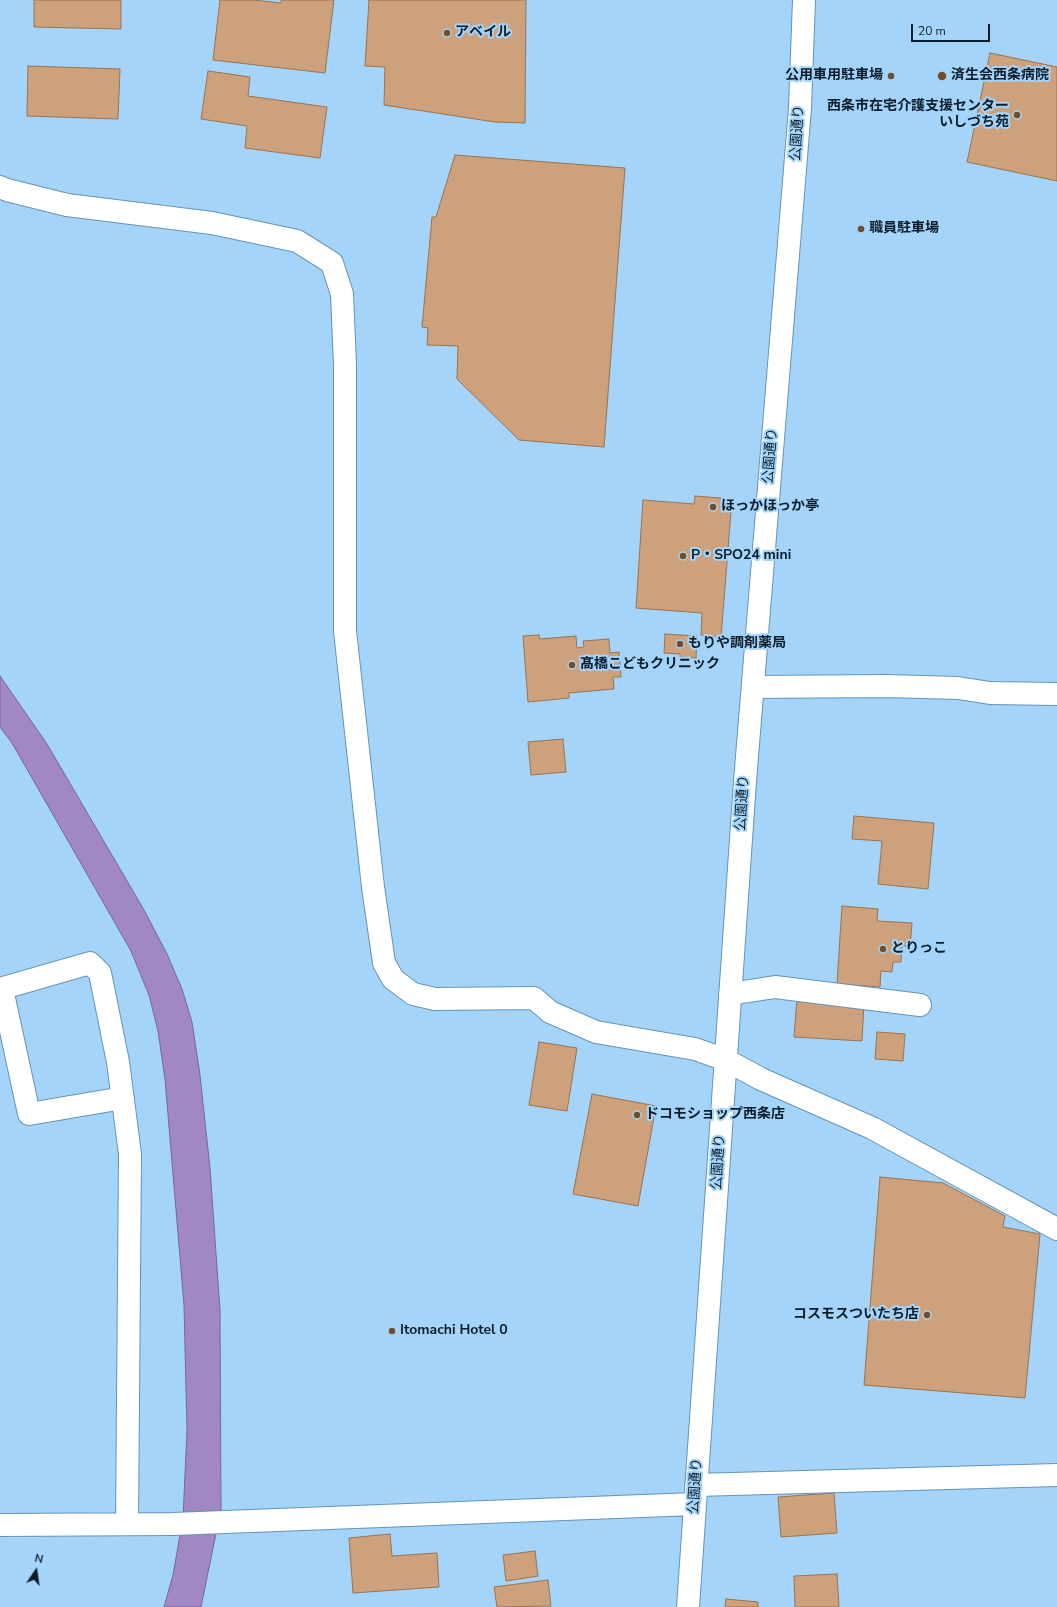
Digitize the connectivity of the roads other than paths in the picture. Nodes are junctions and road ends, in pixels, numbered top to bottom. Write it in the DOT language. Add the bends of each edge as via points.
graph roads {
  1 [pos="804,0"];
  2 [pos="0,187"];
  3 [pos="752,687"];
  4 [pos="1057,694"];
  5 [pos="1,989"];
  6 [pos="730,994"];
  7 [pos="920,1005"];
  8 [pos="726,1060"];
  9 [pos="123,1098"];
  10 [pos="1057,1229"];
  11 [pos="1057,1476"];
  12 [pos="696,1494"];
  13 [pos="127,1524"];
  14 [pos="0,1525"];
  15 [pos="688,1607"];
  1 -- 3 [label="street, 公園通り" via="800,108"];
  2 -- 8 [label="street" via="67,205 212,223 297,241 332,263 342,294 345,365 345,631 373,888 384,963 393,979 413,994 435,999 534,998 550,1012 596,1032 696,1049"];
  3 -- 4 [label="street" via="887,686 958,688 990,693"];
  3 -- 6 [label="street, 公園通り"];
  5 -- 9 [label="street" via="29,1114"];
  5 -- 9 [label="street" via="90,963 100,973"];
  6 -- 7 [label="street" via="775,987"];
  6 -- 8 [label="street, 公園通り"];
  8 -- 10 [label="street" via="761,1079 872,1128"];
  8 -- 12 [label="street, 公園通り"];
  9 -- 13 [label="street" via="130,1154"];
  11 -- 12 [label="street"];
  12 -- 13 [label="street" via="223,1522"];
  12 -- 15 [label="street, 公園通り"];
  13 -- 14 [label="street"];
}
